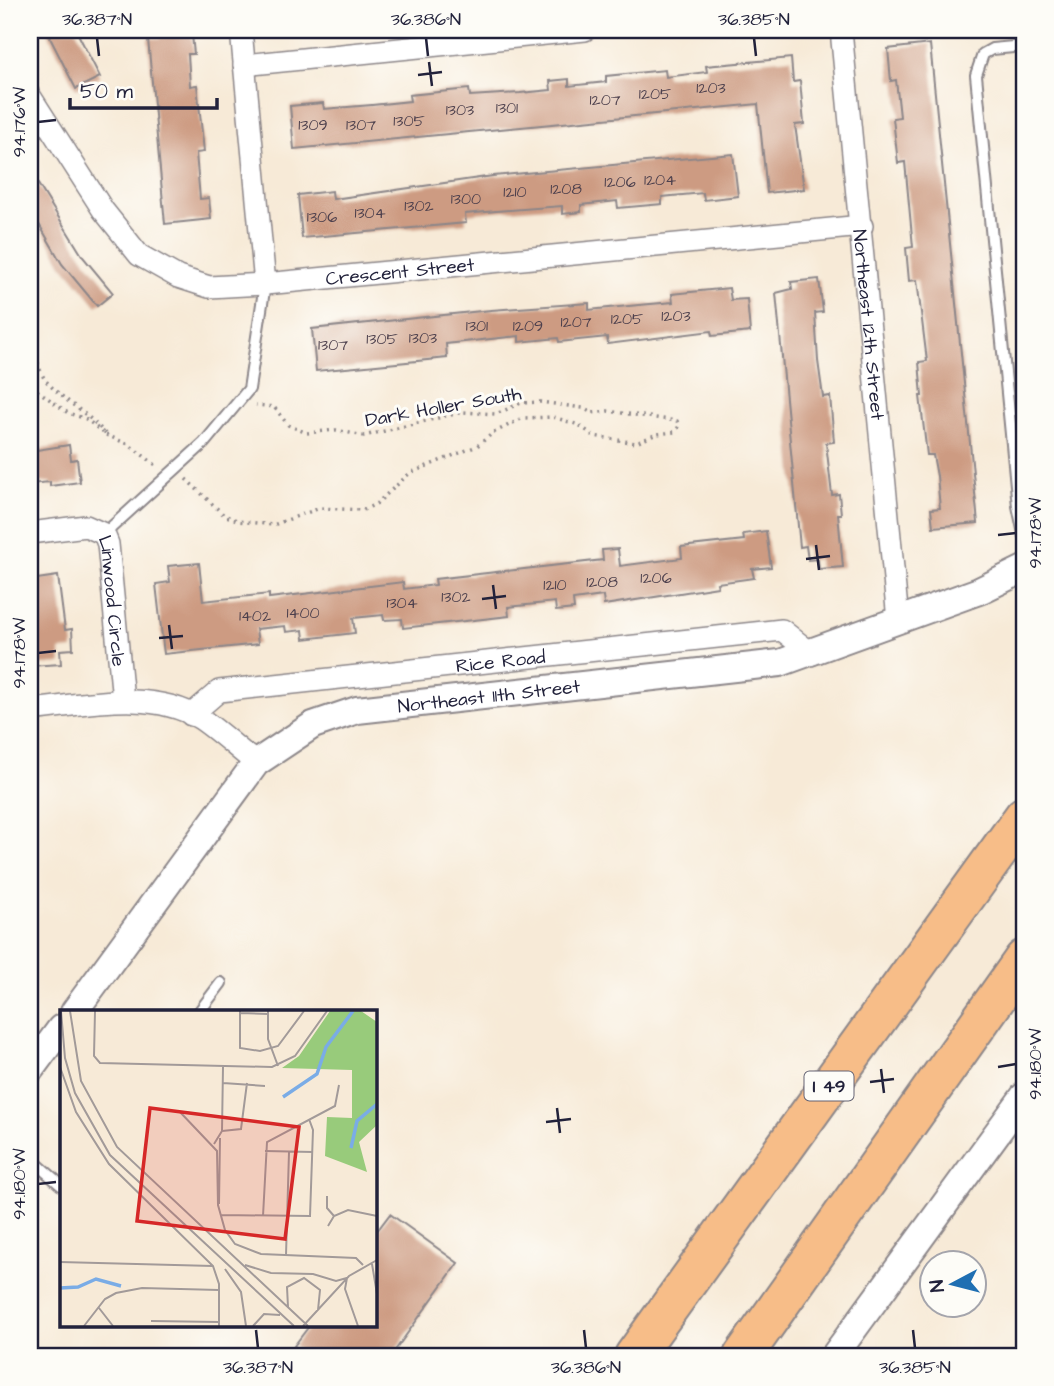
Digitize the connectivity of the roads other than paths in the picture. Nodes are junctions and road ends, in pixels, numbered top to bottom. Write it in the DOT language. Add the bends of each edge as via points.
graph roads {
  1 [pos="241,30"];
  2 [pos="585,30"];
  3 [pos="841,30"];
  4 [pos="1024,46"];
  5 [pos="244,65"];
  6 [pos="30,96"];
  7 [pos="862,226"];
  8 [pos="265,284"];
  9 [pos="1021,503"];
  10 [pos="30,533"];
  11 [pos="104,534"];
  12 [pos="1024,534"];
  13 [pos="1024,569"];
  14 [pos="898,620"];
  15 [pos="812,654"];
  16 [pos="123,701"];
  17 [pos="30,710"];
  18 [pos="191,715"];
  19 [pos="257,763"];
  20 [pos="1024,816"];
  21 [pos="1024,960"];
  22 [pos="221,983"];
  23 [pos="75,1010"];
  24 [pos="201,1010"];
  25 [pos="60,1029"];
  26 [pos="30,1070"];
  27 [pos="1024,1096"];
  28 [pos="30,1158"];
  29 [pos="60,1184"];
  30 [pos="634,1356"];
  31 [pos="743,1356"];
  32 [pos="834,1356"];
  1 -- 5 [label="street"];
  2 -- 5 [label="street"];
  3 -- 7 [label="street, Northeast 12th Street"];
  4 -- 9 [label="lane" via="983,54 976,75"];
  5 -- 8 [label="street"];
  6 -- 8 [label="street, Crescent Street" via="103,210 139,255 178,277 209,287"];
  7 -- 8 [label="street, Crescent Street"];
  7 -- 14 [label="street, Northeast 12th Street"];
  8 -- 11 [label="lane" via="249,389 204,443"];
  9 -- 12 [label="lane"];
  10 -- 11 [label="street, Linwood Circle" via="86,526"];
  11 -- 16 [label="street, Linwood Circle"];
  13 -- 14 [label="street, Northeast 11th Street" via="979,591"];
  14 -- 15 [label="street, Northeast 11th Street"];
  15 -- 18 [label="street, Rice Road" via="782,631 219,691"];
  15 -- 19 [label="street, Northeast 11th Street" via="780,663 357,710 313,725"];
  16 -- 17 [label="street"];
  16 -- 18 [label="street" via="158,704"];
  18 -- 19 [label="street"];
  19 -- 23 [label="street, Northeast 11th Street"];
  20 -- 30 [label="highway, I 49"];
  21 -- 31 [label="highway"];
  22 -- 24 [label="lane"];
  25 -- 26 [label="street"];
  27 -- 32 [label="street"];
  28 -- 29 [label="lane"];
}
